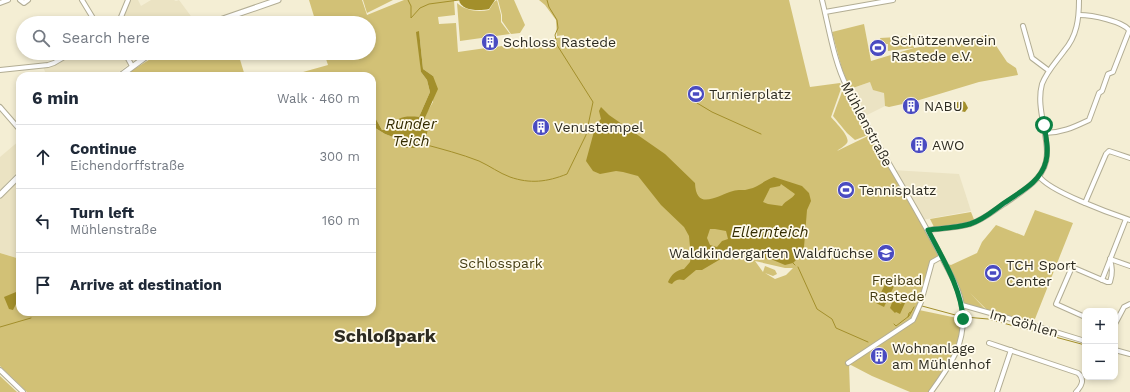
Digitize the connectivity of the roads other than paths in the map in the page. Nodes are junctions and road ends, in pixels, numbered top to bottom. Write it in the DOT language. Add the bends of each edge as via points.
graph roads {
  1 [pos="8,0"];
  2 [pos="20,0"];
  3 [pos="28,0"];
  4 [pos="82,0"];
  5 [pos="128,0"];
  6 [pos="278,0"];
  7 [pos="822,0"];
  8 [pos="893,0"];
  9 [pos="1078,0"];
  10 [pos="269,1"];
  11 [pos="0,3"];
  12 [pos="825,12"];
  13 [pos="1079,15"];
  14 [pos="92,16"];
  15 [pos="121,16"];
  16 [pos="229,16"];
  17 [pos="1023,26"];
  18 [pos="1129,31"];
  19 [pos="59,60"];
  20 [pos="129,60"];
  21 [pos="141,60"];
  22 [pos="132,66"];
  23 [pos="0,70"];
  24 [pos="1048,70"];
  25 [pos="125,72"];
  26 [pos="0,107"];
  27 [pos="16,125"];
  28 [pos="1045,133"];
  29 [pos="1130,158"];
  30 [pos="1039,176"];
  31 [pos="16,179"];
  32 [pos="0,195"];
  33 [pos="1085,203"];
  34 [pos="1128,220"];
  35 [pos="928,230"];
  36 [pos="941,257"];
  37 [pos="1110,258"];
  38 [pos="1130,266"];
  39 [pos="1102,280"];
  40 [pos="1130,304"];
  41 [pos="962,305"];
  42 [pos="1082,316"];
  43 [pos="1118,318"];
  44 [pos="1082,340"];
  45 [pos="989,343"];
  46 [pos="1011,350"];
  47 [pos="1118,351"];
  48 [pos="1130,354"];
  49 [pos="848,363"];
  50 [pos="0,370"];
  51 [pos="23,392"];
  52 [pos="931,392"];
  53 [pos="997,392"];
  54 [pos="1076,392"];
  1 -- 11 [label="street"];
  2 -- 3 [label="street"];
  4 -- 14 [label="street"];
  5 -- 15 [label="street"];
  6 -- 10 [label="street"];
  7 -- 12 [label="street, Mühlenstraße"];
  8 -- 12 [label="street"];
  9 -- 13 [label="street"];
  10 -- 16 [label="street"];
  12 -- 35 [label="street, Mühlenstraße" via="845,85"];
  13 -- 18 [label="street" via="1112,21 1128,28"];
  13 -- 24 [label="street" via="1078,26 1071,42"];
  17 -- 24 [label="street" via="1032,58"];
  18 -- 28 [label="street" via="1089,120 1068,130"];
  19 -- 23 [label="street" via="48,65"];
  20 -- 22 [label="street"];
  21 -- 22 [label="street"];
  22 -- 25 [label="street"];
  24 -- 28 [label="street" via="1040,97"];
  26 -- 27 [label="street"];
  28 -- 30 [label="street" via="1047,157"];
  29 -- 33 [label="street" via="1109,151 1106,154"];
  30 -- 33 [label="street" via="1054,188"];
  30 -- 35 [label="street" via="1022,192 981,219 964,226"];
  31 -- 32 [label="street"];
  33 -- 34 [label="street"];
  34 -- 37 [label="street"];
  35 -- 36 [label="street, Mühlenstraße"];
  36 -- 41 [label="street, Mühlenstraße"];
  36 -- 49 [label="street" via="932,262 913,320"];
  37 -- 38 [label="street"];
  37 -- 39 [label="street"];
  37 -- 39 [label="street" via="1110,282"];
  39 -- 42 [label="street" via="1072,267 1056,304"];
  40 -- 43 [label="street" via="1124,306"];
  41 -- 44 [label="street, Im Göhlen"];
  41 -- 52 [label="street, Mühlenstraße" via="959,347"];
  45 -- 46 [label="street"];
  46 -- 53 [label="street"];
  46 -- 54 [label="street" via="1078,373 1082,380"];
  47 -- 48 [label="street"];
  50 -- 51 [label="street"];
}
